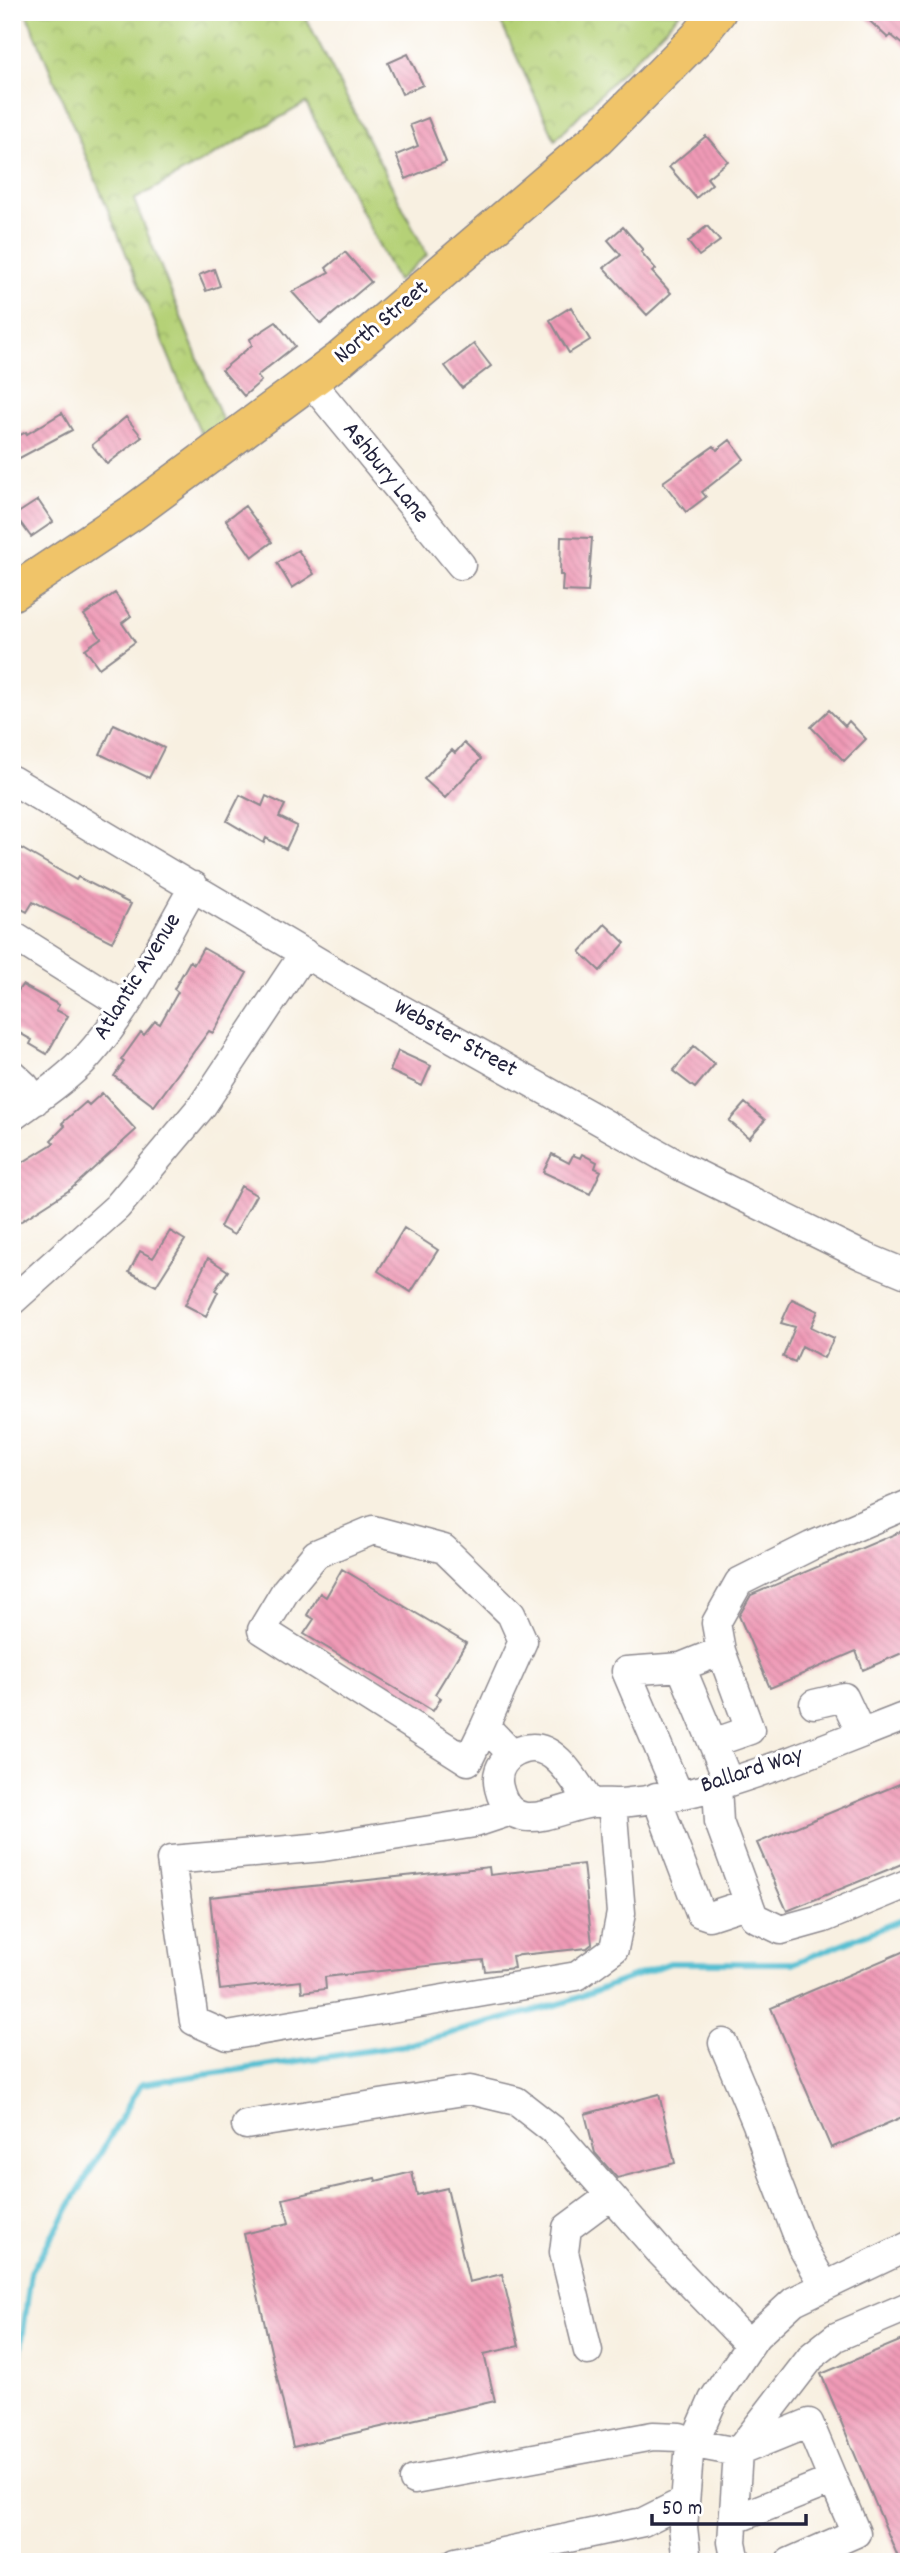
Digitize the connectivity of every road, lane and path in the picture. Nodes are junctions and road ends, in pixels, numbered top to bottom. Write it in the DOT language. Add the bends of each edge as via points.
graph roads {
  1 [pos="718,12"];
  2 [pos="310,382"];
  3 [pos="461,565"];
  4 [pos="12,593"];
  5 [pos="12,780"];
  6 [pos="194,886"];
  7 [pos="12,935"];
  8 [pos="304,953"];
  9 [pos="125,1006"];
  10 [pos="12,1074"];
  11 [pos="35,1101"];
  12 [pos="12,1117"];
  13 [pos="909,1275"];
  14 [pos="12,1301"];
  15 [pos="909,1504"];
  16 [pos="721,1651"];
  17 [pos="681,1667"];
  18 [pos="814,1704"];
  19 [pos="909,1715"];
  20 [pos="485,1726"];
  21 [pos="861,1733"];
  22 [pos="713,1743"];
  23 [pos="511,1753"];
  24 [pos="723,1784"];
  25 [pos="667,1795"];
  26 [pos="601,1803"];
  27 [pos="511,1811"];
  28 [pos="909,1883"];
  29 [pos="749,1903"];
  30 [pos="723,2043"];
  31 [pos="246,2125"];
  32 [pos="611,2196"];
  33 [pos="909,2246"];
  34 [pos="825,2286"];
  35 [pos="909,2306"];
  36 [pos="750,2345"];
  37 [pos="588,2351"];
  38 [pos="694,2444"];
  39 [pos="738,2452"];
  40 [pos="414,2480"];
  41 [pos="833,2480"];
  42 [pos="685,2501"];
  43 [pos="733,2520"];
  44 [pos="456,2562"];
  45 [pos="687,2562"];
  46 [pos="736,2562"];
  47 [pos="790,2562"];
  1 -- 2 [label="main road, North Street" via="598,138"];
  2 -- 3 [label="street, Ashbury Lane"];
  2 -- 4 [label="main road, North Street" via="132,513"];
  5 -- 6 [label="street, Webster Street"];
  6 -- 8 [label="street, Webster Street"];
  6 -- 9 [label="street, Atlantic Avenue"];
  7 -- 9 [label="street"];
  8 -- 13 [label="street, Webster Street" via="681,1167"];
  8 -- 14 [label="street" via="202,1106 117,1207"];
  9 -- 11 [label="street, Atlantic Avenue" via="88,1056"];
  10 -- 11 [label="street"];
  11 -- 12 [label="street, Atlantic Avenue"];
  15 -- 16 [label="street" via="739,1582 716,1623"];
  16 -- 17 [label="street"];
  16 -- 22 [label="street" via="750,1730"];
  17 -- 22 [label="street"];
  17 -- 25 [label="street" via="626,1671"];
  18 -- 21 [label="street" via="844,1697"];
  19 -- 21 [label="street, Ballard Way"];
  20 -- 20 [label="street" via="523,1641 511,1614 444,1549 373,1530 316,1554 286,1590 262,1630 468,1761"];
  20 -- 23 [label="street"];
  21 -- 24 [label="street, Ballard Way"];
  22 -- 24 [label="street"];
  23 -- 26 [label="street" via="531,1747 545,1750"];
  23 -- 27 [label="street" via="496,1779"];
  24 -- 25 [label="street, Ballard Way"];
  24 -- 29 [label="street" via="719,1822"];
  25 -- 26 [label="street, Ballard Way"];
  25 -- 29 [label="street" via="700,1913 709,1916"];
  26 -- 27 [label="street, Ballard Way" via="545,1817 524,1817"];
  26 -- 27 [label="street" via="621,1913 614,1950 577,1976 228,2036 194,2021 172,1860 323,1847 475,1823"];
  28 -- 29 [label="street" via="824,1918 781,1930 754,1916"];
  30 -- 34 [label="street" via="802,2247"];
  31 -- 32 [label="street" via="470,2090 516,2101 553,2130"];
  32 -- 36 [label="street"];
  32 -- 37 [label="street" via="568,2228 564,2252"];
  33 -- 34 [label="street"];
  34 -- 36 [label="street" via="794,2301"];
  35 -- 39 [label="street" via="836,2337 812,2356"];
  36 -- 38 [label="street" via="713,2400"];
  38 -- 39 [label="street"];
  38 -- 40 [label="street" via="680,2437 653,2436"];
  38 -- 42 [label="street"];
  39 -- 41 [label="street" via="809,2423"];
  39 -- 43 [label="street"];
  41 -- 43 [label="street"];
  41 -- 47 [label="street" via="856,2533"];
  42 -- 44 [label="street" via="643,2522"];
  42 -- 45 [label="street"];
  43 -- 46 [label="street"];
}
